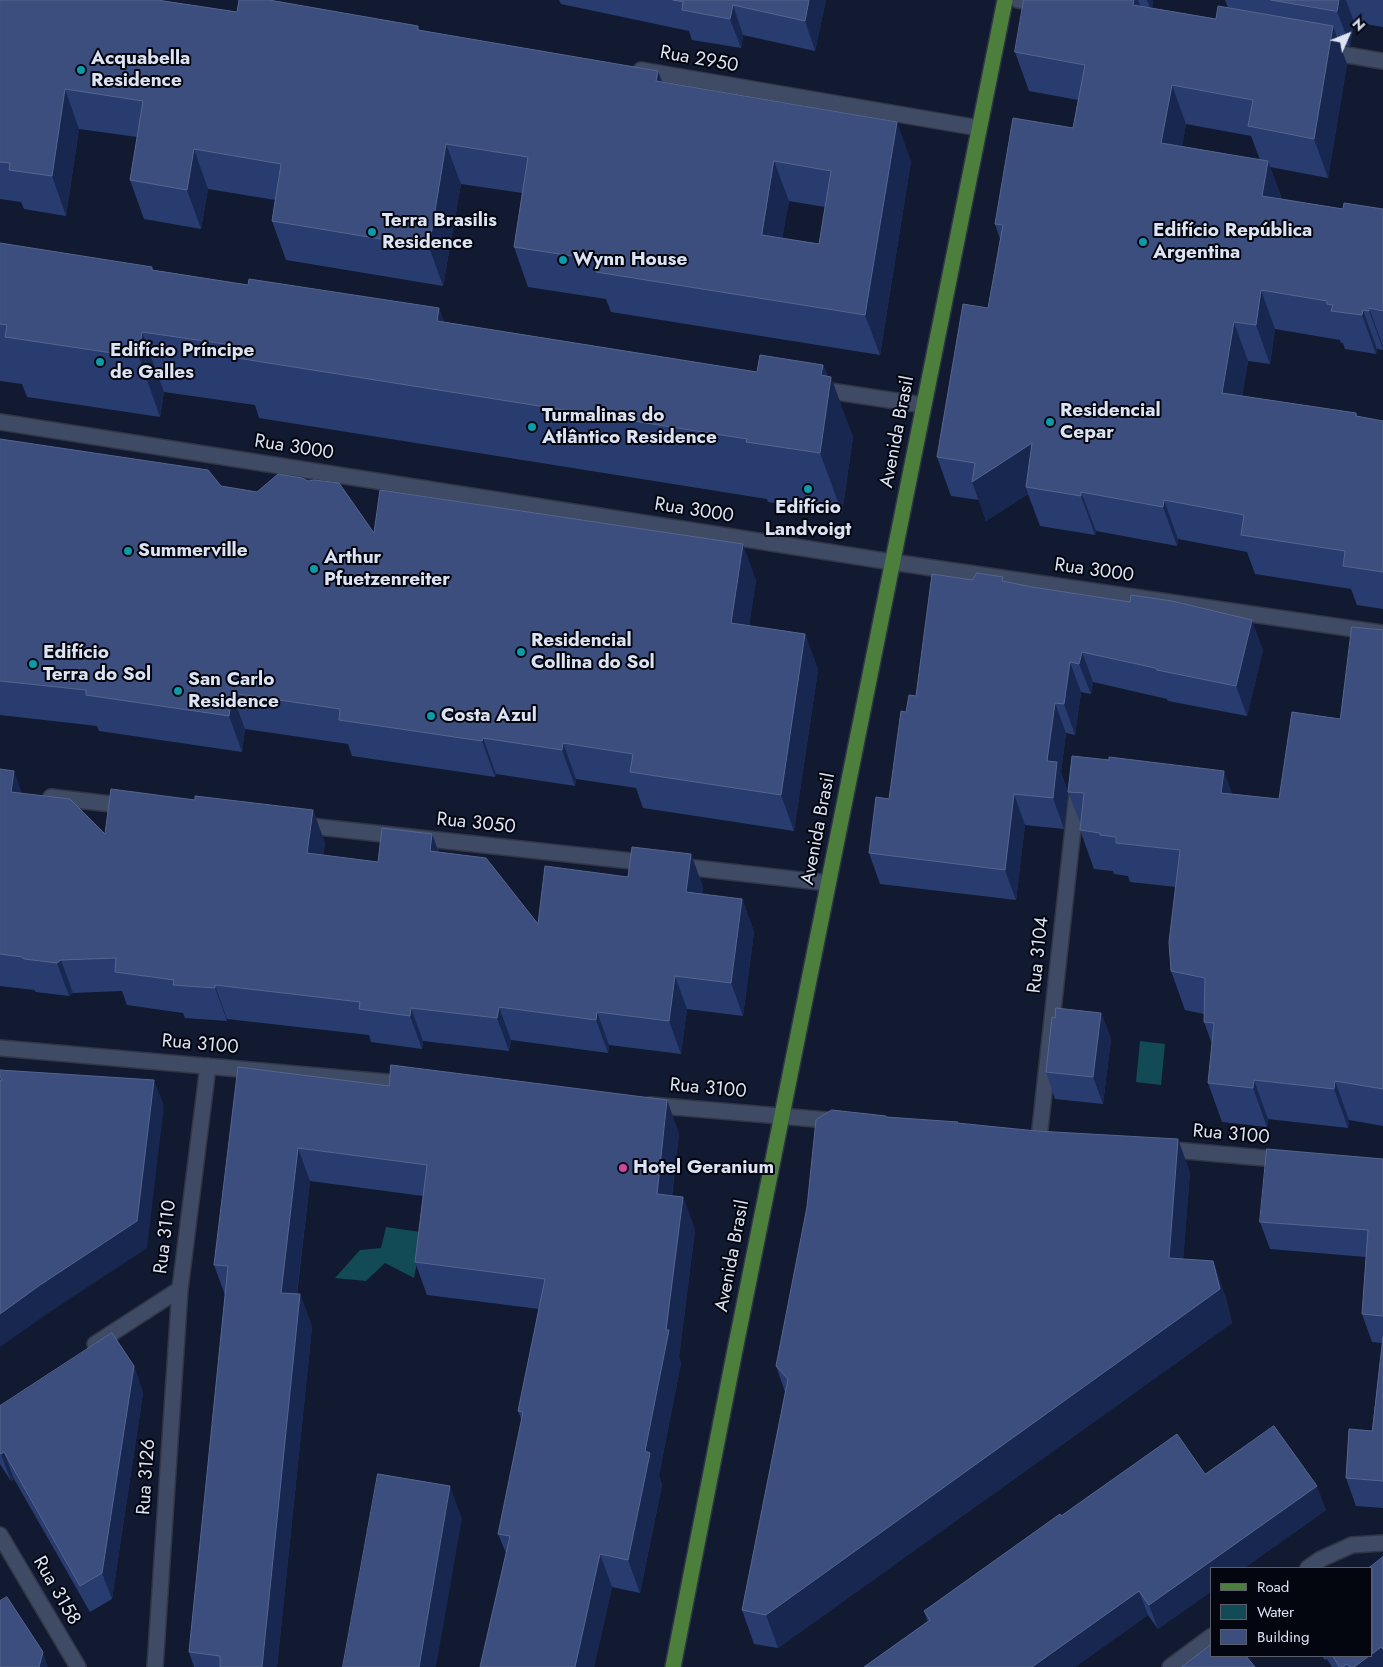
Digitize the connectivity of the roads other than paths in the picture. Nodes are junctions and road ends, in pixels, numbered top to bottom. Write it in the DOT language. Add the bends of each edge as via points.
graph roads {
  1 [pos="1005,0"];
  2 [pos="1018,0"];
  3 [pos="1054,6"];
  4 [pos="1306,48"];
  5 [pos="1383,61"];
  6 [pos="625,67"];
  7 [pos="979,128"];
  8 [pos="806,387"];
  9 [pos="924,405"];
  10 [pos="0,422"];
  11 [pos="892,562"];
  12 [pos="1383,633"];
  13 [pos="1079,777"];
  14 [pos="40,796"];
  15 [pos="138,807"];
  16 [pos="286,823"];
  17 [pos="828,883"];
  18 [pos="0,1048"];
  19 [pos="208,1066"];
  20 [pos="426,1085"];
  21 [pos="634,1103"];
  22 [pos="781,1116"];
  23 [pos="850,1122"];
  24 [pos="1039,1138"];
  25 [pos="1147,1148"];
  26 [pos="1304,1161"];
  27 [pos="180,1289"];
  28 [pos="82,1353"];
  29 [pos="0,1535"];
  30 [pos="1383,1543"];
  31 [pos="1310,1567"];
  32 [pos="1210,1637"];
  33 [pos="78,1667"];
  34 [pos="155,1667"];
  35 [pos="673,1667"];
  36 [pos="1170,1667"];
  1 -- 7 [label="main road, Avenida Brasil"];
  2 -- 3 [label="street"];
  4 -- 5 [label="street"];
  6 -- 7 [label="street, Rua 2950"];
  7 -- 9 [label="main road, Avenida Brasil"];
  8 -- 9 [label="street"];
  9 -- 11 [label="main road, Avenida Brasil"];
  10 -- 11 [label="street, Rua 3000"];
  11 -- 12 [label="street, Rua 3000"];
  11 -- 17 [label="main road, Avenida Brasil"];
  13 -- 24 [label="street, Rua 3104"];
  14 -- 15 [label="street"];
  16 -- 17 [label="street, Rua 3050"];
  17 -- 22 [label="main road, Avenida Brasil"];
  18 -- 19 [label="street, Rua 3100"];
  19 -- 20 [label="street, Rua 3100"];
  19 -- 27 [label="street, Rua 3110"];
  21 -- 22 [label="street, Rua 3100"];
  22 -- 23 [label="street, Rua 3100"];
  22 -- 35 [label="main road, Avenida Brasil"];
  25 -- 26 [label="street, Rua 3100"];
  27 -- 28 [label="street, Rua 3110"];
  27 -- 34 [label="street, Rua 3126"];
  29 -- 33 [label="street, Rua 3158"];
  30 -- 31 [label="street" via="1352,1545"];
  32 -- 36 [label="street"];
}
